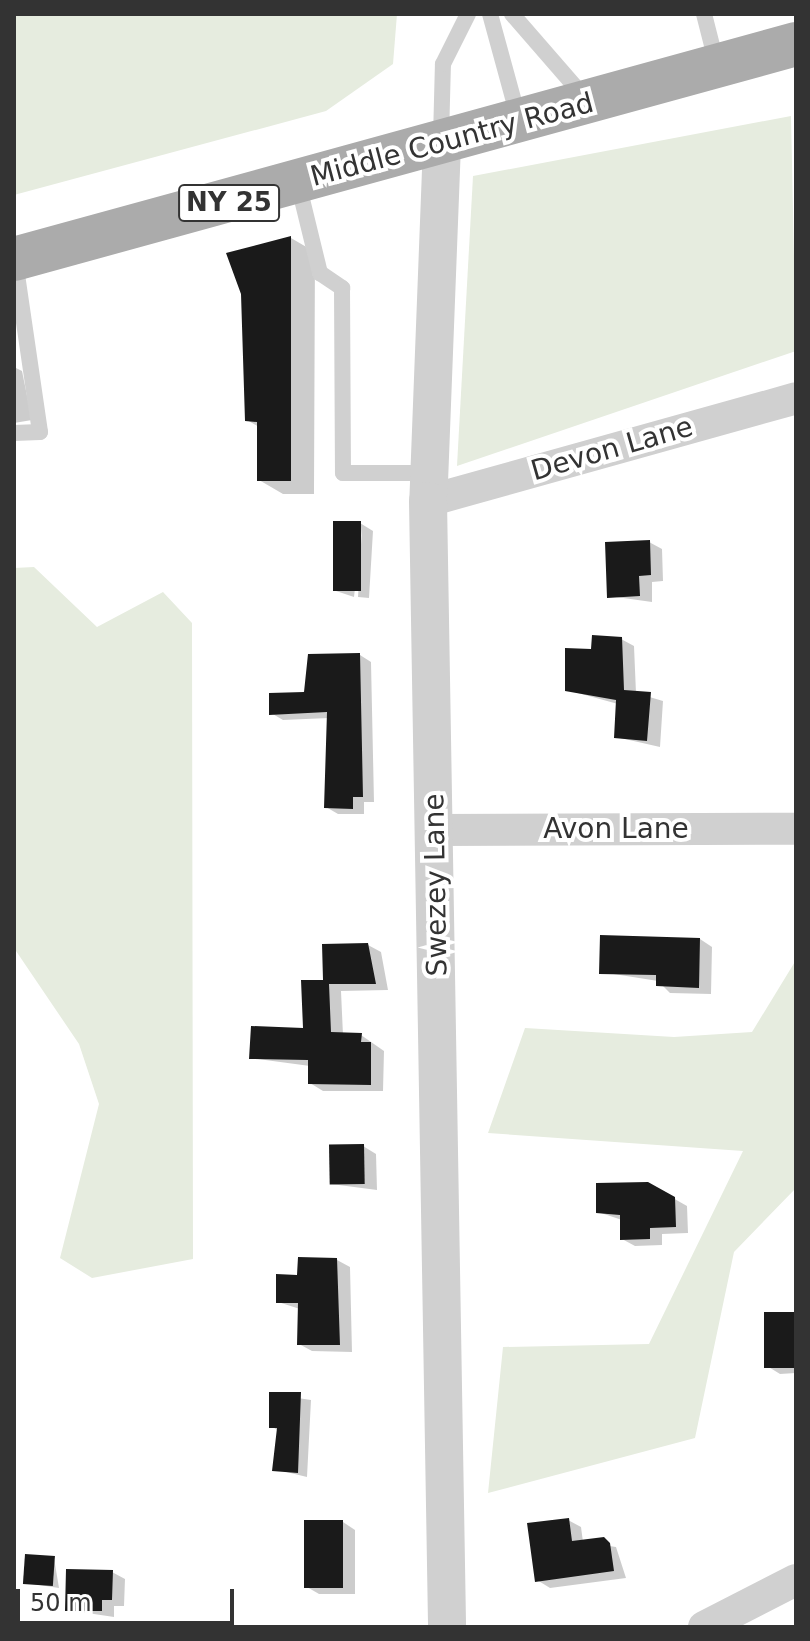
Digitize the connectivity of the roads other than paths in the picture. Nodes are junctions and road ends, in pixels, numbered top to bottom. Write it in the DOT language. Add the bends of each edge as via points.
graph roads {
  1 [pos="468,14"];
  2 [pos="490,14"];
  3 [pos="512,14"];
  4 [pos="704,14"];
  5 [pos="796,44"];
  6 [pos="718,67"];
  7 [pos="589,103"];
  8 [pos="520,122"];
  9 [pos="442,144"];
  10 [pos="298,183"];
  11 [pos="14,259"];
  12 [pos="796,398"];
  13 [pos="14,433"];
  14 [pos="429,487"];
  15 [pos="796,829"];
  16 [pos="435,830"];
  17 [pos="796,1580"];
  18 [pos="447,1627"];
  19 [pos="704,1627"];
  1 -- 9 [label="lane" via="438,88"];
  2 -- 8 [label="lane"];
  3 -- 7 [label="lane"];
  4 -- 6 [label="lane"];
  5 -- 6 [label="main road, Middle Country Road / NY 25"];
  6 -- 7 [label="main road, Middle Country Road / NY 25"];
  7 -- 8 [label="main road, Middle Country Road / NY 25"];
  8 -- 9 [label="main road, Middle Country Road / NY 25"];
  9 -- 10 [label="main road, Middle Country Road / NY 25"];
  9 -- 14 [label="street, Swezey Lane"];
  10 -- 11 [label="main road, Middle Country Road / NY 25"];
  10 -- 14 [label="lane" via="320,273 342,288 343,473"];
  11 -- 13 [label="lane" via="40,432"];
  12 -- 14 [label="street, Devon Lane"];
  14 -- 16 [label="street, Swezey Lane"];
  15 -- 16 [label="street, Avon Lane"];
  16 -- 18 [label="street, Swezey Lane"];
  17 -- 19 [label="street"];
}
